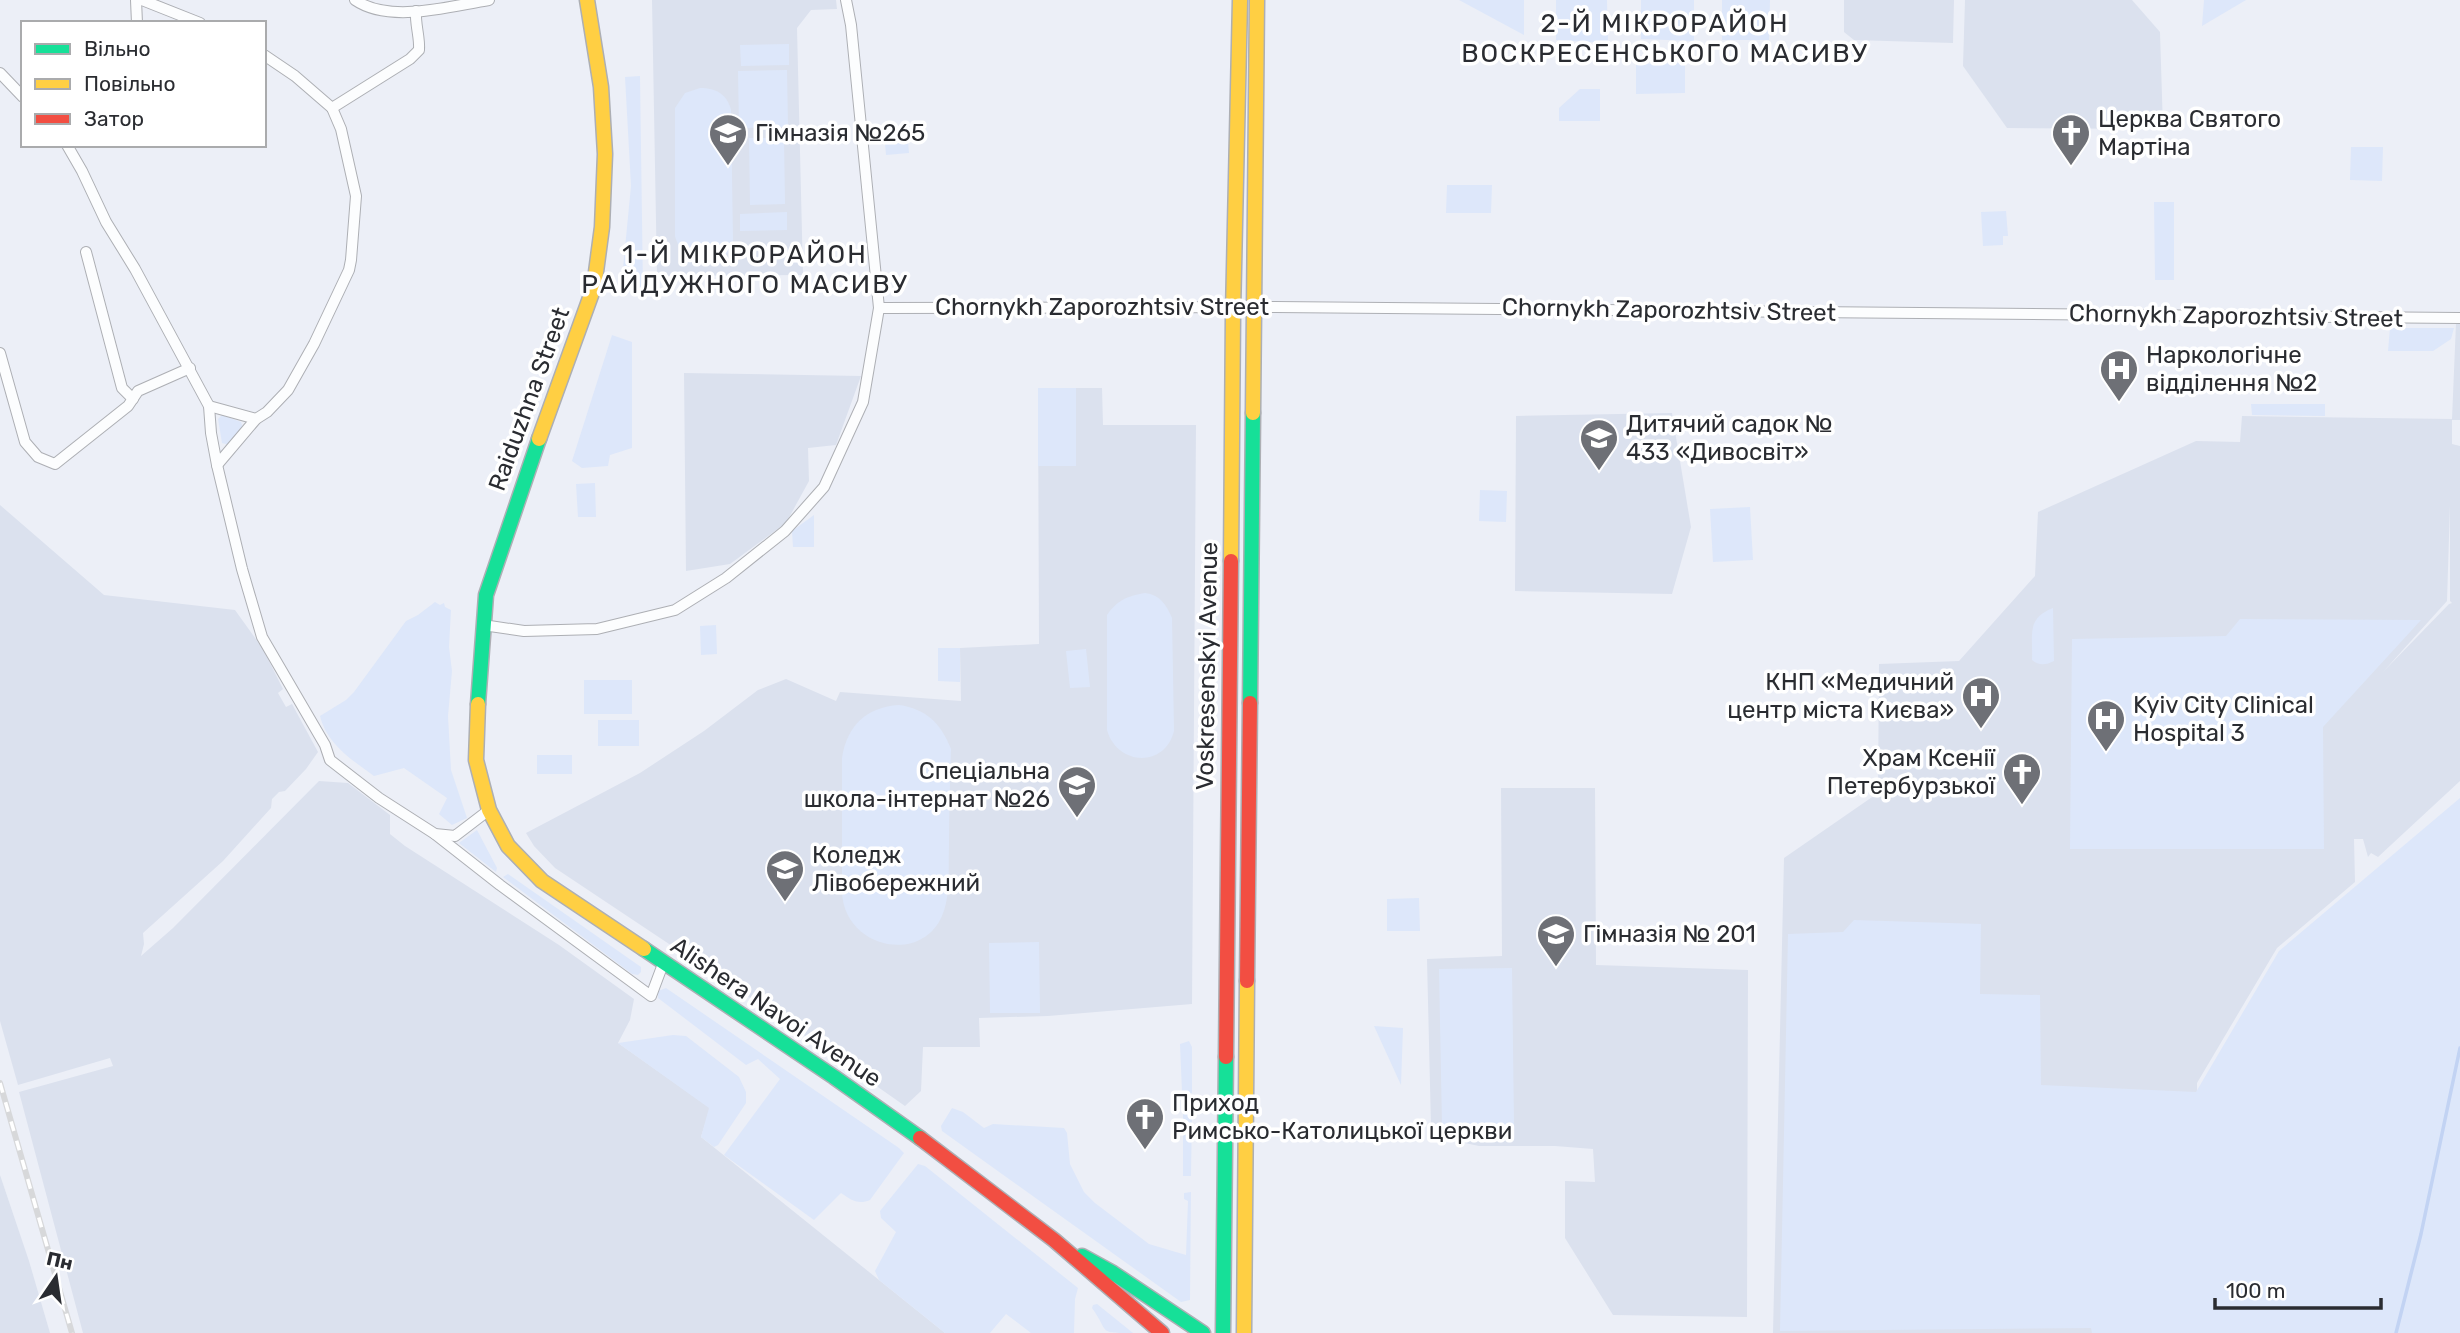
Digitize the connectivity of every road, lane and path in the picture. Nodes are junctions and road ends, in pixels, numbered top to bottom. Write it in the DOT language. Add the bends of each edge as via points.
graph roads {
  1 [pos="136,0"];
  2 [pos="142,0"];
  3 [pos="355,0"];
  4 [pos="489,0"];
  5 [pos="587,0"];
  6 [pos="846,0"];
  7 [pos="1240,0"];
  8 [pos="1257,0"];
  9 [pos="416,11"];
  10 [pos="137,21"];
  11 [pos="195,21"];
  12 [pos="266,56"];
  13 [pos="0,73"];
  14 [pos="21,95"];
  15 [pos="332,108"];
  16 [pos="69,147"];
  17 [pos="86,252"];
  18 [pos="879,307"];
  19 [pos="1233,307"];
  20 [pos="1254,307"];
  21 [pos="2460,318"];
  22 [pos="0,353"];
  23 [pos="190,368"];
  24 [pos="133,399"];
  25 [pos="209,406"];
  26 [pos="256,419"];
  27 [pos="217,465"];
  28 [pos="483,625"];
  29 [pos="489,810"];
  30 [pos="435,834"];
  31 [pos="663,964"];
  32 [pos="1054,1240"];
  33 [pos="1162,1333"];
  34 [pos="1203,1333"];
  35 [pos="1223,1333"];
  36 [pos="1244,1333"];
  1 -- 10 [label="street"];
  2 -- 11 [label="street"];
  3 -- 9 [label="street" via="373,8"];
  4 -- 9 [label="street"];
  5 -- 28 [label="main road, Raiduzhna Street" via="605,154 603,227 594,287 506,532 486,595"];
  6 -- 18 [label="street"];
  7 -- 19 [label="main road, Voskresenskyi Avenue"];
  8 -- 20 [label="main road, Voskresenskyi Avenue"];
  9 -- 15 [label="street" via="419,50"];
  12 -- 15 [label="street"];
  13 -- 14 [label="street"];
  15 -- 26 [label="street" via="356,196 349,270 288,390"];
  16 -- 23 [label="street"];
  17 -- 24 [label="street" via="122,387"];
  18 -- 19 [label="street, Chornykh Zaporozhtsiv Street"];
  18 -- 28 [label="street" via="863,402 824,487 785,531 749,560 674,611 597,629 524,631"];
  19 -- 20 [label="street, Chornykh Zaporozhtsiv Street"];
  19 -- 35 [label="main road, Voskresenskyi Avenue"];
  20 -- 21 [label="street, Chornykh Zaporozhtsiv Street"];
  20 -- 36 [label="main road, Voskresenskyi Avenue"];
  22 -- 24 [label="street" via="25,442 38,457 55,464"];
  23 -- 24 [label="street" via="138,391"];
  23 -- 25 [label="street"];
  25 -- 26 [label="street"];
  25 -- 27 [label="street"];
  26 -- 27 [label="street"];
  27 -- 30 [label="street" via="262,637 330,760"];
  28 -- 29 [label="main road, Raiduzhna Street" via="477,760"];
  29 -- 30 [label="street" via="455,836"];
  29 -- 31 [label="main road, Alishera Navoi Avenue" via="508,846 542,881"];
  30 -- 31 [label="street" via="651,996"];
  31 -- 32 [label="main road, Alishera Navoi Avenue" via="923,1140"];
  32 -- 33 [label="main road, Alishera Navoi Avenue"];
  32 -- 34 [label="main road, Alishera Navoi Avenue"];
}
